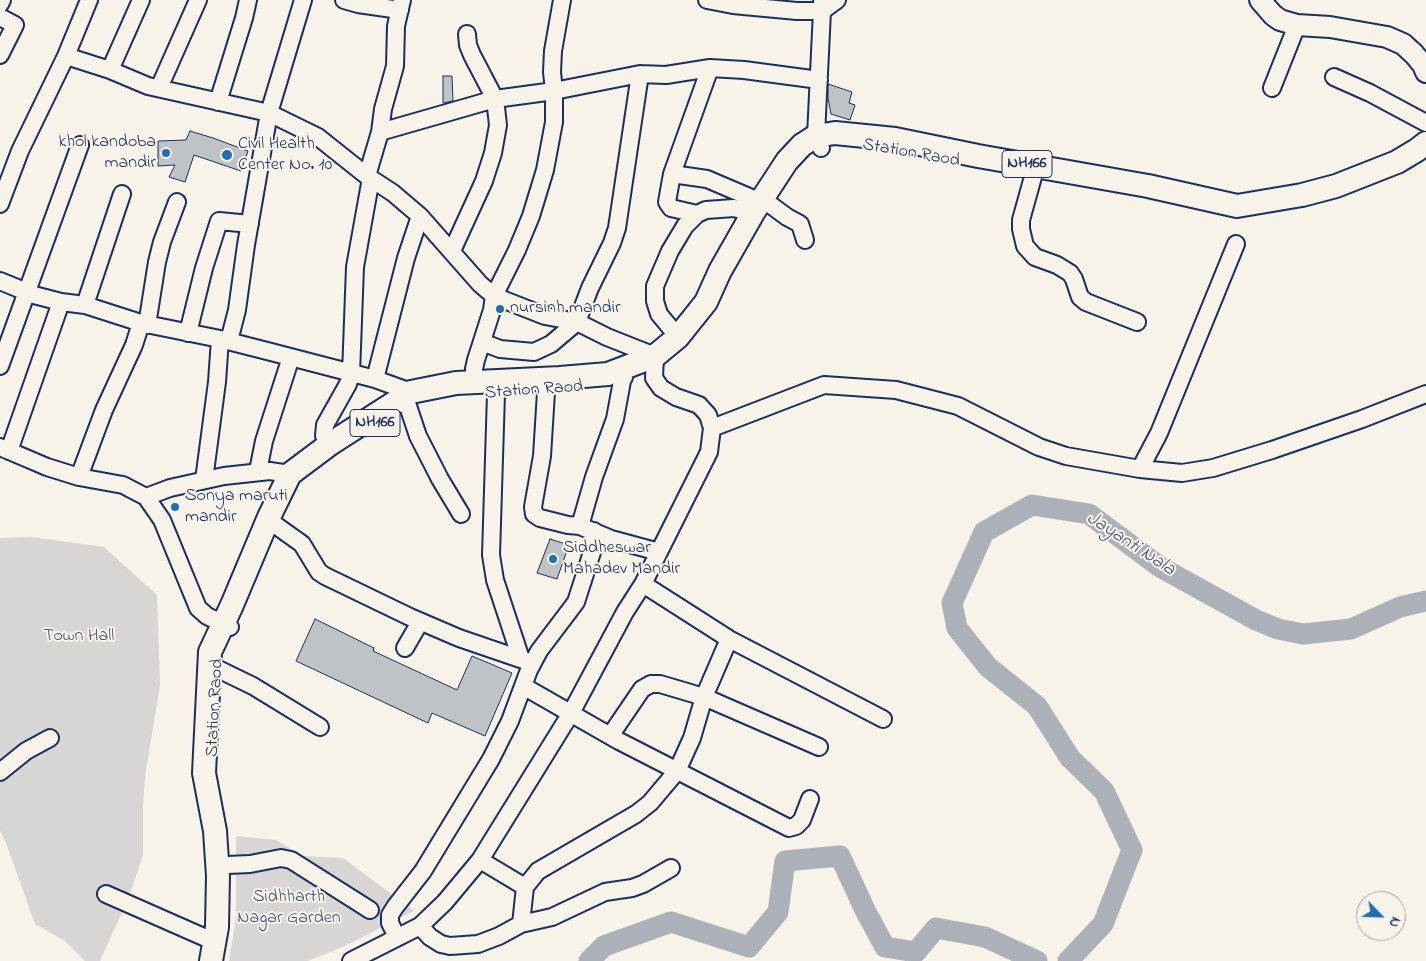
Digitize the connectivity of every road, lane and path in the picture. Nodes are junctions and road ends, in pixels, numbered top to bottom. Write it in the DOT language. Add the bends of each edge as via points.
graph roads {
  1 [pos="2,0"];
  2 [pos="89,0"];
  3 [pos="142,0"];
  4 [pos="198,0"];
  5 [pos="248,0"];
  6 [pos="304,0"];
  7 [pos="344,0"];
  8 [pos="562,0"];
  9 [pos="707,0"];
  10 [pos="713,0"];
  11 [pos="837,0"];
  12 [pos="1260,0"];
  13 [pos="0,4"];
  14 [pos="767,4"];
  15 [pos="401,5"];
  16 [pos="822,6"];
  17 [pos="0,17"];
  18 [pos="1297,25"];
  19 [pos="467,34"];
  20 [pos="0,55"];
  21 [pos="66,56"];
  22 [pos="710,68"];
  23 [pos="110,70"];
  24 [pos="1426,72"];
  25 [pos="640,74"];
  26 [pos="1334,77"];
  27 [pos="819,80"];
  28 [pos="160,88"];
  29 [pos="1272,88"];
  30 [pos="554,91"];
  31 [pos="495,99"];
  32 [pos="218,102"];
  33 [pos="269,113"];
  34 [pos="1426,123"];
  35 [pos="380,132"];
  36 [pos="818,142"];
  37 [pos="1426,143"];
  38 [pos="80,145"];
  39 [pos="1035,170"];
  40 [pos="672,174"];
  41 [pos="369,177"];
  42 [pos="725,186"];
  43 [pos="122,194"];
  44 [pos="177,202"];
  45 [pos="0,204"];
  46 [pos="761,206"];
  47 [pos="721,208"];
  48 [pos="697,214"];
  49 [pos="420,216"];
  50 [pos="250,224"];
  51 [pos="805,240"];
  52 [pos="1236,244"];
  53 [pos="452,251"];
  54 [pos="0,281"];
  55 [pos="27,292"];
  56 [pos="494,296"];
  57 [pos="61,302"];
  58 [pos="85,305"];
  59 [pos="577,322"];
  60 [pos="1137,322"];
  61 [pos="144,324"];
  62 [pos="188,333"];
  63 [pos="678,337"];
  64 [pos="224,340"];
  65 [pos="482,342"];
  66 [pos="290,357"];
  67 [pos="655,361"];
  68 [pos="0,366"];
  69 [pos="351,374"];
  70 [pos="624,378"];
  71 [pos="375,379"];
  72 [pos="474,382"];
  73 [pos="546,392"];
  74 [pos="496,394"];
  75 [pos="1426,394"];
  76 [pos="409,397"];
  77 [pos="712,428"];
  78 [pos="330,444"];
  79 [pos="4,449"];
  80 [pos="1140,469"];
  81 [pos="258,471"];
  82 [pos="290,474"];
  83 [pos="79,477"];
  84 [pos="204,480"];
  85 [pos="146,497"];
  86 [pos="461,514"];
  87 [pos="274,524"];
  88 [pos="587,529"];
  89 [pos="659,552"];
  90 [pos="643,584"];
  91 [pos="420,622"];
  92 [pos="226,626"];
  93 [pos="729,639"];
  94 [pos="405,648"];
  95 [pos="527,661"];
  96 [pos="218,669"];
  97 [pos="524,686"];
  98 [pos="704,697"];
  99 [pos="572,713"];
  100 [pos="883,719"];
  101 [pos="320,727"];
  102 [pos="610,736"];
  103 [pos="50,738"];
  104 [pos="819,747"];
  105 [pos="677,771"];
  106 [pos="0,772"];
  107 [pos="810,799"];
  108 [pos="480,860"];
  109 [pos="227,865"];
  110 [pos="671,868"];
  111 [pos="525,887"];
  112 [pos="106,894"];
  113 [pos="370,910"];
  114 [pos="521,924"];
  115 [pos="420,926"];
  116 [pos="397,938"];
  117 [pos="216,955"];
  118 [pos="351,961"];
  1 -- 13 [label="street"];
  2 -- 21 [label="street"];
  3 -- 23 [label="street"];
  4 -- 28 [label="street"];
  5 -- 32 [label="street"];
  6 -- 33 [label="street"];
  7 -- 15 [label="street" via="358,4"];
  8 -- 30 [label="street" via="553,51"];
  9 -- 10 [label="street"];
  10 -- 14 [label="street" via="733,5"];
  11 -- 16 [label="street"];
  12 -- 18 [label="main road" via="1280,20"];
  14 -- 16 [label="street" via="797,11"];
  15 -- 35 [label="street" via="396,26 395,66"];
  16 -- 27 [label="street"];
  17 -- 20 [label="street" via="16,25"];
  18 -- 24 [label="main road" via="1387,37 1403,44"];
  18 -- 29 [label="street"];
  19 -- 31 [label="street" via="472,55"];
  21 -- 23 [label="street"];
  21 -- 45 [label="street" via="20,152"];
  22 -- 25 [label="street" via="666,75"];
  22 -- 27 [label="street"];
  22 -- 40 [label="street"];
  23 -- 28 [label="street"];
  25 -- 30 [label="street"];
  25 -- 59 [label="street" via="617,228"];
  26 -- 34 [label="street"];
  27 -- 36 [label="street"];
  28 -- 32 [label="street"];
  30 -- 31 [label="street"];
  30 -- 56 [label="street" via="554,122 545,170 531,216"];
  31 -- 35 [label="street"];
  31 -- 53 [label="street" via="498,125 493,154 484,182"];
  32 -- 33 [label="street"];
  33 -- 41 [label="street" via="318,137"];
  33 -- 50 [label="street"];
  35 -- 41 [label="street"];
  36 -- 39 [label="highway, Station Raod / NH166" via="867,144 967,165"];
  36 -- 46 [label="highway, NH166" via="793,154"];
  37 -- 39 [label="highway, Station Raod / NH166" via="1397,162 1336,186 1237,206 1174,202"];
  38 -- 55 [label="street"];
  39 -- 60 [label="street" via="1021,229 1029,252 1070,273 1080,297 1086,302"];
  40 -- 42 [label="street" via="707,179"];
  40 -- 48 [label="street" via="667,202 671,208"];
  41 -- 49 [label="street"];
  41 -- 69 [label="street" via="355,267"];
  42 -- 46 [label="street"];
  42 -- 47 [label="street"];
  43 -- 58 [label="street"];
  44 -- 61 [label="street" via="162,242"];
  46 -- 47 [label="street"];
  46 -- 51 [label="street" via="800,224"];
  46 -- 63 [label="highway, NH166" via="720,272 706,302"];
  46 -- 67 [label="highway, Station Raod / NH166" via="713,304 689,336"];
  47 -- 48 [label="street"];
  48 -- 63 [label="street" via="685,226 670,251 655,286 658,314"];
  49 -- 53 [label="street"];
  49 -- 71 [label="street"];
  50 -- 62 [label="street" via="220,222 204,268"];
  50 -- 64 [label="street" via="237,310"];
  52 -- 80 [label="street" via="1159,433"];
  53 -- 56 [label="street"];
  54 -- 55 [label="street"];
  55 -- 57 [label="street"];
  55 -- 68 [label="street"];
  56 -- 59 [label="street" via="546,316"];
  56 -- 65 [label="street"];
  57 -- 58 [label="street"];
  57 -- 79 [label="street"];
  58 -- 61 [label="street"];
  59 -- 65 [label="street" via="552,344 534,352 500,349"];
  59 -- 67 [label="street"];
  61 -- 62 [label="street"];
  61 -- 83 [label="street" via="104,410"];
  62 -- 64 [label="street"];
  63 -- 67 [label="highway, NH166"];
  64 -- 66 [label="street"];
  64 -- 84 [label="street"];
  65 -- 72 [label="street" via="474,369"];
  66 -- 69 [label="street"];
  66 -- 81 [label="street"];
  67 -- 70 [label="highway, Station Raod / NH166" via="640,373"];
  67 -- 72 [label="highway, NH166" via="608,374"];
  67 -- 77 [label="street" via="654,378 662,388 698,405 708,415"];
  69 -- 71 [label="street"];
  69 -- 78 [label="street" via="325,425 324,436"];
  70 -- 73 [label="highway, Station Raod / NH166" via="564,392"];
  70 -- 88 [label="street" via="615,419 594,477"];
  71 -- 76 [label="street"];
  72 -- 76 [label="highway, NH166" via="453,384"];
  73 -- 74 [label="highway, Station Raod / NH166"];
  73 -- 88 [label="street" via="542,456 532,507 534,514"];
  74 -- 76 [label="highway, Station Raod / NH166"];
  74 -- 95 [label="street" via="491,555 494,580"];
  75 -- 80 [label="street" via="1299,441 1213,468 1182,473"];
  76 -- 78 [label="highway, NH166"];
  76 -- 86 [label="street" via="418,436"];
  76 -- 87 [label="highway, Station Raod / NH166" via="294,477"];
  77 -- 80 [label="street" via="824,386 896,390 958,406 1039,447 1066,456"];
  77 -- 89 [label="street" via="709,452"];
  78 -- 82 [label="highway, NH166"];
  79 -- 83 [label="street" via="47,468"];
  81 -- 82 [label="street"];
  81 -- 84 [label="street"];
  82 -- 92 [label="highway, NH166" via="265,525"];
  83 -- 85 [label="street" via="123,486"];
  84 -- 85 [label="street"];
  85 -- 92 [label="street" via="162,520 198,608"];
  87 -- 91 [label="street" via="302,544 319,572"];
  87 -- 92 [label="highway, Station Raod / NH166"];
  88 -- 89 [label="street"];
  88 -- 95 [label="street" via="594,546 576,602 539,651"];
  89 -- 90 [label="street"];
  90 -- 93 [label="street"];
  90 -- 99 [label="street"];
  91 -- 94 [label="street"];
  91 -- 95 [label="street"];
  92 -- 96 [label="highway, Station Raod / NH166" via="217,659"];
  92 -- 117 [label="highway, NH166" via="210,652 204,774 217,851"];
  93 -- 98 [label="street"];
  93 -- 100 [label="street"];
  95 -- 97 [label="street"];
  96 -- 101 [label="street" via="253,686"];
  96 -- 109 [label="highway, Station Raod / NH166" via="213,764"];
  97 -- 99 [label="street"];
  97 -- 116 [label="street" via="491,759 423,871 390,915"];
  98 -- 102 [label="street" via="650,684 642,689"];
  98 -- 104 [label="street"];
  98 -- 105 [label="street" via="692,738"];
  99 -- 102 [label="street"];
  99 -- 108 [label="street"];
  102 -- 105 [label="street"];
  103 -- 106 [label="street" via="26,751"];
  105 -- 107 [label="street" via="789,828 802,820"];
  105 -- 111 [label="street" via="650,803 636,814 538,871"];
  108 -- 111 [label="street"];
  108 -- 115 [label="street"];
  109 -- 113 [label="street" via="281,858 291,860"];
  109 -- 117 [label="highway, Station Raod / NH166" via="229,898"];
  110 -- 114 [label="street" via="643,884 606,892 552,916"];
  111 -- 114 [label="street"];
  112 -- 117 [label="street"];
  114 -- 115 [label="street" via="478,944 450,946 430,937"];
  115 -- 116 [label="street"];
  116 -- 118 [label="street"];
}
